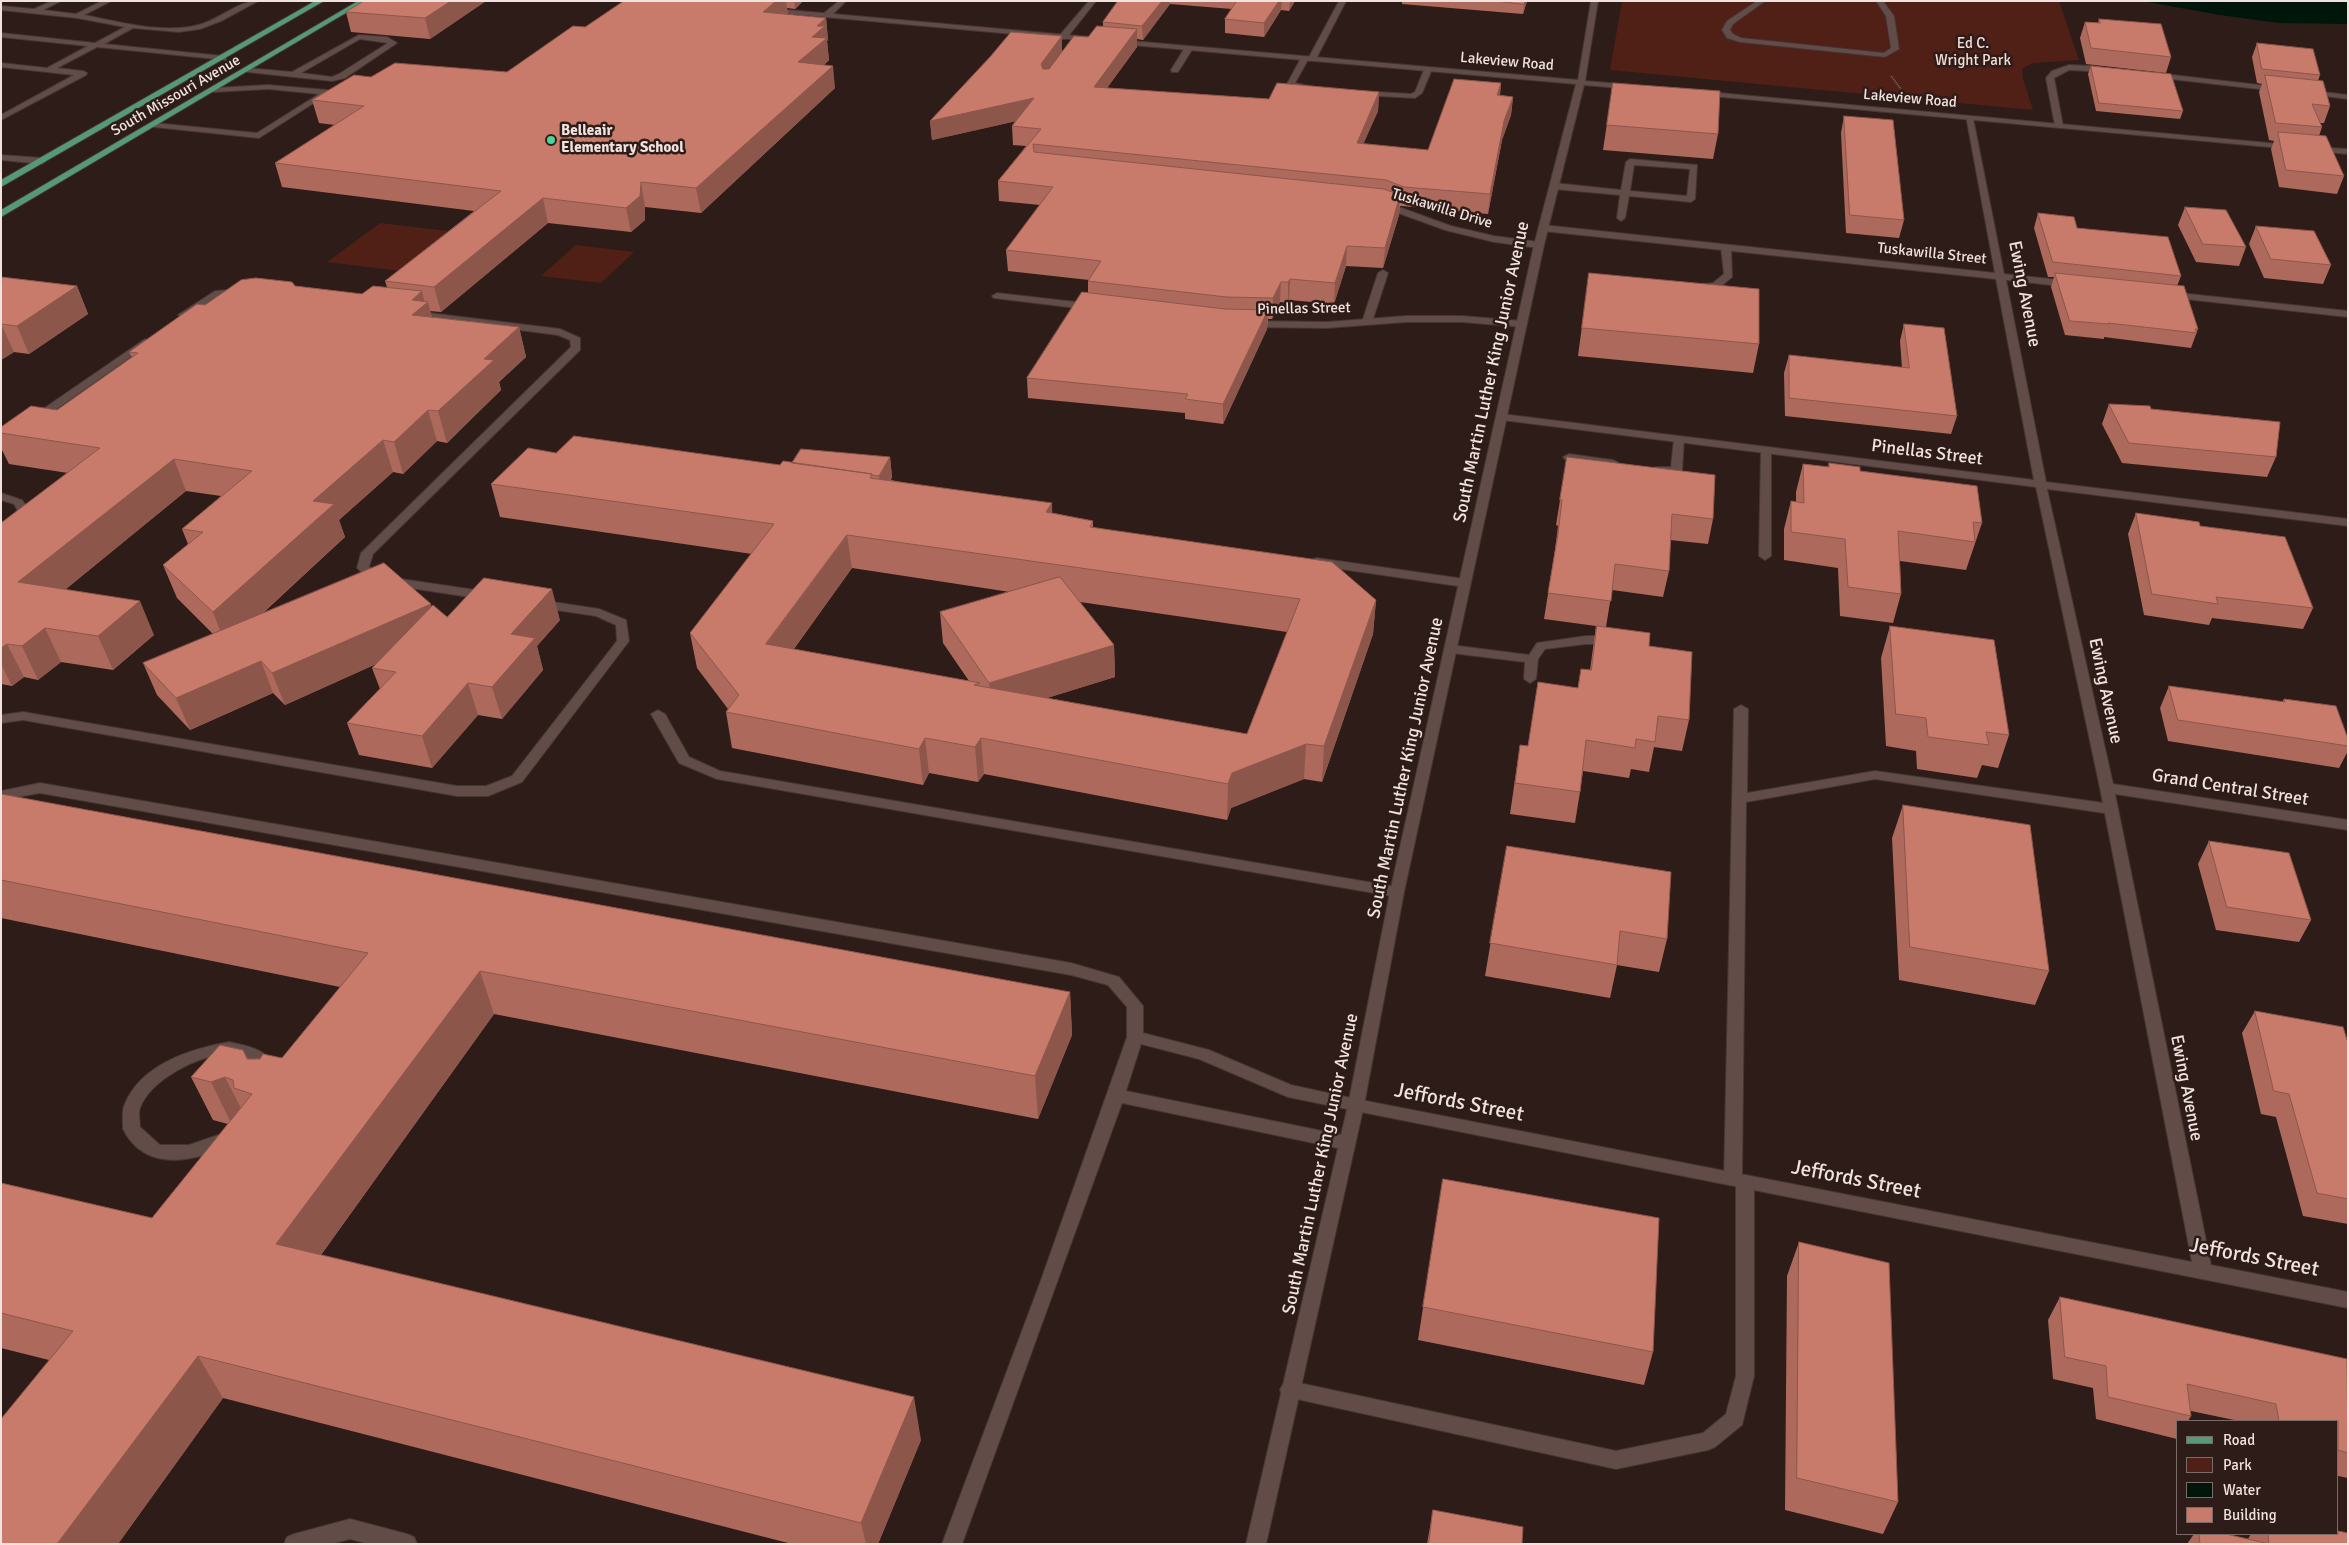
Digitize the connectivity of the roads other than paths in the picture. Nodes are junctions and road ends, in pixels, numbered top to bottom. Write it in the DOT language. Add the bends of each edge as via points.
graph roads {
  1 [pos="8,1"];
  2 [pos="58,1"];
  3 [pos="108,1"];
  4 [pos="256,1"];
  5 [pos="321,1"];
  6 [pos="363,1"];
  7 [pos="843,1"];
  8 [pos="1093,1"];
  9 [pos="1343,1"];
  10 [pos="1595,1"];
  11 [pos="1762,1"];
  12 [pos="1879,1"];
  13 [pos="247,3"];
  14 [pos="1,4"];
  15 [pos="1,8"];
  16 [pos="760,10"];
  17 [pos="36,11"];
  18 [pos="827,15"];
  19 [pos="77,16"];
  20 [pos="132,26"];
  21 [pos="1,35"];
  22 [pos="1063,37"];
  23 [pos="1080,38"];
  24 [pos="1100,40"];
  25 [pos="1110,41"];
  26 [pos="96,45"];
  27 [pos="1075,46"];
  28 [pos="1189,48"];
  29 [pos="223,58"];
  30 [pos="1308,59"];
  31 [pos="1,65"];
  32 [pos="1428,69"];
  33 [pos="48,70"];
  34 [pos="247,70"];
  35 [pos="1175,70"];
  36 [pos="2117,71"];
  37 [pos="2146,74"];
  38 [pos="293,75"];
  39 [pos="1581,82"];
  40 [pos="1636,87"];
  41 [pos="214,90"];
  42 [pos="1318,90"];
  43 [pos="2290,90"];
  44 [pos="2300,91"];
  45 [pos="1347,92"];
  46 [pos="1695,92"];
  47 [pos="2348,97"];
  48 [pos="1,118"];
  49 [pos="1969,118"];
  50 [pos="154,125"];
  51 [pos="2059,126"];
  52 [pos="2298,147"];
  53 [pos="2308,148"];
  54 [pos="2348,152"];
  55 [pos="1,157"];
  56 [pos="42,161"];
  57 [pos="1,184"];
  58 [pos="1554,186"];
  59 [pos="1625,193"];
  60 [pos="1376,203"];
  61 [pos="1,214"];
  62 [pos="1621,218"];
  63 [pos="1543,228"];
  64 [pos="1539,245"];
  65 [pos="1726,248"];
  66 [pos="1383,273"];
  67 [pos="2002,277"];
  68 [pos="2081,285"];
  69 [pos="1688,286"];
  70 [pos="255,294"];
  71 [pos="2160,294"];
  72 [pos="997,296"];
  73 [pos="1106,309"];
  74 [pos="403,313"];
  75 [pos="2348,314"];
  76 [pos="176,320"];
  77 [pos="1367,322"];
  78 [pos="1234,324"];
  79 [pos="1522,324"];
  80 [pos="152,337"];
  81 [pos="1502,417"];
  82 [pos="25,427"];
  83 [pos="1679,439"];
  84 [pos="1766,450"];
  85 [pos="1569,457"];
  86 [pos="1628,464"];
  87 [pos="1647,467"];
  88 [pos="2041,485"];
  89 [pos="1,496"];
  90 [pos="2348,522"];
  91 [pos="18,525"];
  92 [pos="1765,556"];
  93 [pos="1307,561"];
  94 [pos="1465,583"];
  95 [pos="502,598"];
  96 [pos="531,603"];
  97 [pos="1615,640"];
  98 [pos="1451,649"];
  99 [pos="1532,659"];
  100 [pos="1530,679"];
  101 [pos="1741,709"];
  102 [pos="658,714"];
  103 [pos="1,719"];
  104 [pos="2107,788"];
  105 [pos="1,796"];
  106 [pos="1739,798"];
  107 [pos="2111,809"];
  108 [pos="2348,825"];
  109 [pos="1397,892"];
  110 [pos="1135,1037"];
  111 [pos="274,1086"];
  112 [pos="1116,1095"];
  113 [pos="1356,1106"];
  114 [pos="238,1133"];
  115 [pos="1347,1143"];
  116 [pos="1739,1180"];
  117 [pos="2203,1272"];
  118 [pos="2348,1300"];
  119 [pos="1290,1390"];
  120 [pos="294,1544"];
  121 [pos="407,1544"];
  122 [pos="952,1544"];
  123 [pos="1256,1544"];
  1 -- 14 [label="street"];
  2 -- 17 [label="street"];
  3 -- 19 [label="street"];
  4 -- 13 [label="street"];
  5 -- 29 [label="main road, South Missouri Avenue"];
  6 -- 34 [label="main road, South Missouri Avenue"];
  7 -- 18 [label="street"];
  8 -- 22 [label="street"];
  9 -- 30 [label="street"];
  10 -- 39 [label="street, South Martin Luther King Junior Avenue"];
  11 -- 12 [label="street" via="1730,23 1726,30 1730,36 1740,40 1886,55 1895,49 1890,16"];
  13 -- 20 [label="street" via="195,28"];
  15 -- 17 [label="street"];
  16 -- 18 [label="street"];
  17 -- 19 [label="street"];
  18 -- 22 [label="street"];
  19 -- 20 [label="street"];
  20 -- 26 [label="street"];
  21 -- 26 [label="street"];
  22 -- 23 [label="street"];
  23 -- 24 [label="street"];
  23 -- 27 [label="street"];
  25 -- 28 [label="street, Lakeview Road"];
  26 -- 29 [label="street"];
  26 -- 33 [label="street"];
  28 -- 30 [label="street, Lakeview Road"];
  28 -- 35 [label="street"];
  29 -- 56 [label="main road, South Missouri Avenue"];
  30 -- 32 [label="street, Lakeview Road"];
  30 -- 42 [label="street" via="1292,84"];
  31 -- 33 [label="street"];
  32 -- 39 [label="street, Lakeview Road"];
  32 -- 45 [label="street" via="1418,93 1412,96"];
  33 -- 48 [label="street" via="83,74"];
  34 -- 38 [label="street"];
  34 -- 41 [label="main road, South Missouri Avenue"];
  36 -- 51 [label="street" via="2065,68 2054,72 2050,78"];
  37 -- 43 [label="street"];
  38 -- 38 [label="street" via="332,79 342,76 393,43 387,39 359,37"];
  39 -- 40 [label="street, Lakeview Road"];
  39 -- 58 [label="street, South Martin Luther King Junior Avenue"];
  41 -- 50 [label="main road, South Missouri Avenue"];
  41 -- 50 [label="street" via="268,87 327,92 258,136"];
  44 -- 47 [label="street"];
  46 -- 49 [label="street, Lakeview Road"];
  49 -- 51 [label="street, Lakeview Road"];
  49 -- 67 [label="street, Ewing Avenue"];
  50 -- 61 [label="main road, South Missouri Avenue"];
  51 -- 52 [label="street, Lakeview Road"];
  53 -- 54 [label="street"];
  55 -- 56 [label="street"];
  56 -- 57 [label="main road, South Missouri Avenue"];
  58 -- 59 [label="street"];
  58 -- 63 [label="street, South Martin Luther King Junior Avenue"];
  59 -- 59 [label="street" via="1630,162 1694,168 1692,199"];
  59 -- 62 [label="street"];
  60 -- 64 [label="street, Tuskawilla Drive" via="1448,228"];
  63 -- 64 [label="street, South Martin Luther King Junior Avenue"];
  63 -- 65 [label="street, Tuskawilla Street"];
  64 -- 79 [label="street, South Martin Luther King Junior Avenue"];
  65 -- 67 [label="street, Tuskawilla Street"];
  65 -- 69 [label="street" via="1729,275 1716,286"];
  66 -- 77 [label="street"];
  67 -- 68 [label="street, Tuskawilla Street"];
  67 -- 88 [label="street, Ewing Avenue"];
  70 -- 76 [label="street" via="218,293"];
  71 -- 75 [label="street"];
  72 -- 73 [label="street"];
  74 -- 95 [label="street" via="560,332 575,338 576,348 367,553 363,568 377,579"];
  77 -- 78 [label="street, Pinellas Street" via="1327,326"];
  77 -- 79 [label="street, Pinellas Street" via="1462,319"];
  79 -- 81 [label="street, South Martin Luther King Junior Avenue"];
  80 -- 82 [label="street"];
  81 -- 83 [label="street, Pinellas Street"];
  81 -- 94 [label="street, South Martin Luther King Junior Avenue"];
  83 -- 84 [label="street, Pinellas Street"];
  83 -- 87 [label="street" via="1676,471"];
  84 -- 88 [label="street, Pinellas Street"];
  84 -- 92 [label="street"];
  85 -- 86 [label="street"];
  88 -- 90 [label="street, Pinellas Street"];
  88 -- 104 [label="street, Ewing Avenue"];
  89 -- 91 [label="street" via="18,502 25,513"];
  93 -- 94 [label="street"];
  94 -- 98 [label="street, South Martin Luther King Junior Avenue"];
  96 -- 103 [label="street" via="599,613 622,623 624,641 517,779 488,791 456,791 23,716"];
  97 -- 99 [label="street" via="1541,646"];
  98 -- 99 [label="street"];
  98 -- 109 [label="street, South Martin Luther King Junior Avenue"];
  99 -- 100 [label="street"];
  101 -- 106 [label="street"];
  102 -- 109 [label="street" via="684,760 717,775"];
  104 -- 107 [label="street, Ewing Avenue"];
  104 -- 108 [label="street, Grand Central Street"];
  105 -- 110 [label="street" via="40,788 1071,969 1113,981 1135,1006"];
  106 -- 107 [label="street" via="1875,775"];
  106 -- 116 [label="street"];
  107 -- 117 [label="street, Ewing Avenue"];
  109 -- 113 [label="street, South Martin Luther King Junior Avenue"];
  110 -- 112 [label="street"];
  110 -- 113 [label="street, Jeffords Street" via="1203,1054 1288,1091"];
  111 -- 114 [label="street" via="268,1064 256,1054 218,1049 196,1054 155,1076 139,1092 131,1109 130,1126 138,1140 153,1149 174,1153 199,1150"];
  112 -- 115 [label="street"];
  112 -- 122 [label="street"];
  113 -- 115 [label="street, South Martin Luther King Junior Avenue"];
  113 -- 116 [label="street, Jeffords Street"];
  115 -- 119 [label="street, South Martin Luther King Junior Avenue"];
  116 -- 117 [label="street, Jeffords Street"];
  116 -- 119 [label="street" via="1745,1376 1735,1419 1708,1440 1616,1460"];
  117 -- 118 [label="street, Jeffords Street"];
  119 -- 123 [label="street, South Martin Luther King Junior Avenue"];
  120 -- 121 [label="street" via="350,1529"];
}
